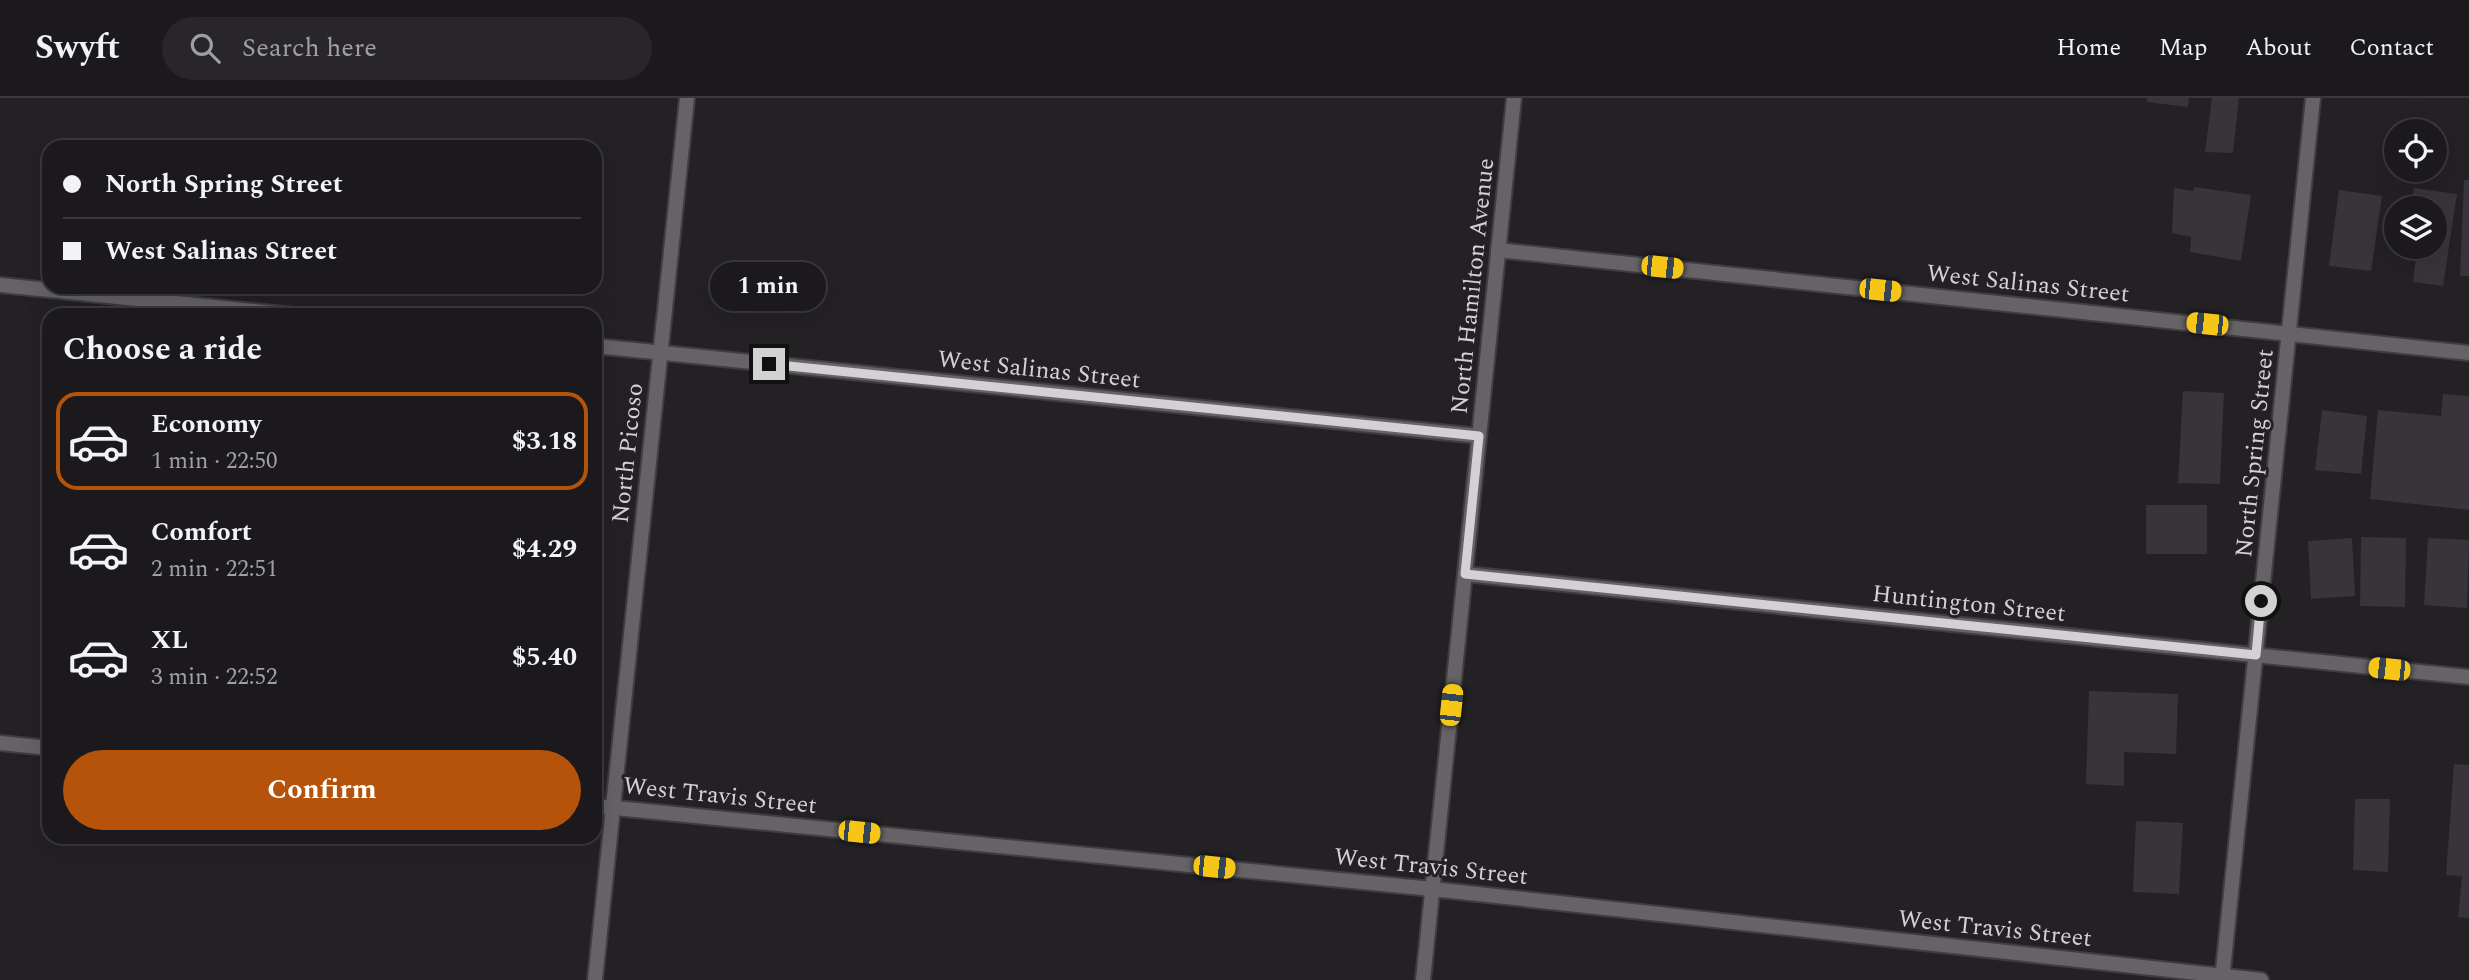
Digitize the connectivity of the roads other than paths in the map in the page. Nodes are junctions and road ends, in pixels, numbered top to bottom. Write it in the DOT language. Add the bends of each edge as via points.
graph roads {
  1 [pos="687,98"];
  2 [pos="1514,98"];
  3 [pos="2313,98"];
  4 [pos="1498,250"];
  5 [pos="0,285"];
  6 [pos="42,289"];
  7 [pos="88,294"];
  8 [pos="225,308"];
  9 [pos="2289,333"];
  10 [pos="602,347"];
  11 [pos="660,353"];
  12 [pos="2469,353"];
  13 [pos="1479,436"];
  14 [pos="1465,574"];
  15 [pos="2256,655"];
  16 [pos="2469,677"];
  17 [pos="0,743"];
  18 [pos="42,747"];
  19 [pos="602,807"];
  20 [pos="614,808"];
  21 [pos="1432,889"];
  22 [pos="2222,978"];
  23 [pos="595,980"];
  24 [pos="1423,980"];
  25 [pos="2261,980"];
  1 -- 11 [label="street, North Picoso"];
  2 -- 4 [label="street, North Hamilton Avenue"];
  3 -- 9 [label="street, North Spring Street"];
  4 -- 9 [label="street, West Salinas Street"];
  4 -- 13 [label="street, North Hamilton Avenue"];
  5 -- 6 [label="street"];
  7 -- 8 [label="street"];
  9 -- 12 [label="street, West Salinas Street"];
  9 -- 15 [label="street, North Spring Street"];
  10 -- 11 [label="street, West Salinas Street"];
  11 -- 13 [label="street, West Salinas Street"];
  11 -- 20 [label="street, North Picoso"];
  13 -- 14 [label="street, North Hamilton Avenue"];
  14 -- 15 [label="street, Huntington Street"];
  14 -- 21 [label="street, North Hamilton Avenue"];
  15 -- 16 [label="street, Huntington Street"];
  15 -- 22 [label="street, North Spring Street"];
  17 -- 18 [label="street"];
  19 -- 20 [label="street, West Travis Street"];
  20 -- 21 [label="street, West Travis Street"];
  20 -- 23 [label="street, North Picoso"];
  21 -- 22 [label="street, West Travis Street"];
  21 -- 24 [label="street, North Hamilton Avenue"];
  22 -- 25 [label="street, West Travis Street"];
}
